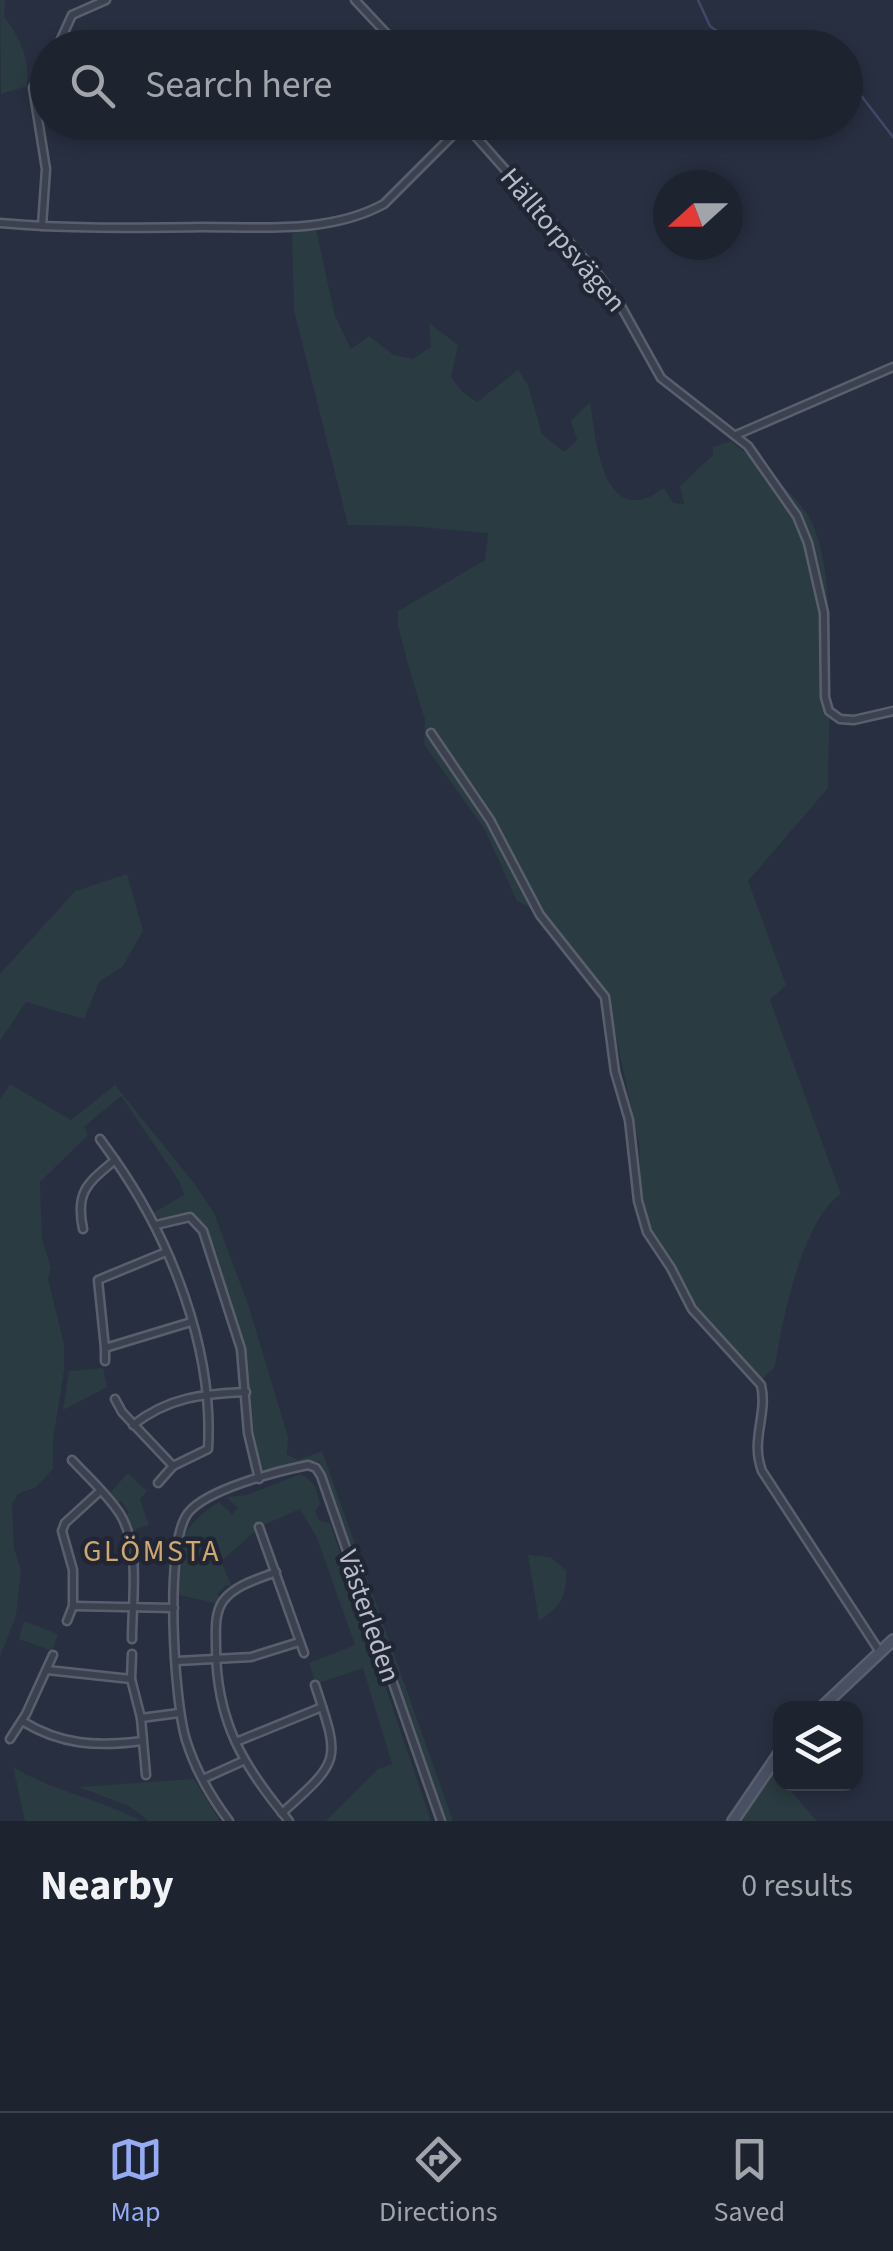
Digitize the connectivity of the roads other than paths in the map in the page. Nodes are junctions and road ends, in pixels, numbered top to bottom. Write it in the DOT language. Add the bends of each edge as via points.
graph roads {
  1 [pos="106,0"];
  2 [pos="355,0"];
  3 [pos="65,30"];
  4 [pos="383,30"];
  5 [pos="41,140"];
  6 [pos="447,140"];
  7 [pos="478,140"];
  8 [pos="0,223"];
  9 [pos="42,226"];
  10 [pos="893,367"];
  11 [pos="736,434"];
  12 [pos="893,712"];
  13 [pos="431,733"];
  14 [pos="100,1139"];
  15 [pos="115,1160"];
  16 [pos="156,1225"];
  17 [pos="82,1229"];
  18 [pos="166,1252"];
  19 [pos="191,1322"];
  20 [pos="105,1348"];
  21 [pos="106,1361"];
  22 [pos="246,1392"];
  23 [pos="205,1394"];
  24 [pos="115,1399"];
  25 [pos="134,1425"];
  26 [pos="72,1460"];
  27 [pos="173,1466"];
  28 [pos="259,1479"];
  29 [pos="158,1483"];
  30 [pos="100,1490"];
  31 [pos="259,1527"];
  32 [pos="276,1572"];
  33 [pos="73,1606"];
  34 [pos="132,1607"];
  35 [pos="174,1608"];
  36 [pos="67,1621"];
  37 [pos="132,1639"];
  38 [pos="893,1640"];
  39 [pos="300,1642"];
  40 [pos="880,1652"];
  41 [pos="304,1653"];
  42 [pos="132,1654"];
  43 [pos="53,1655"];
  44 [pos="176,1661"];
  45 [pos="216,1661"];
  46 [pos="48,1670"];
  47 [pos="131,1679"];
  48 [pos="315,1686"];
  49 [pos="828,1701"];
  50 [pos="322,1707"];
  51 [pos="179,1713"];
  52 [pos="141,1718"];
  53 [pos="22,1721"];
  54 [pos="10,1739"];
  55 [pos="142,1741"];
  56 [pos="236,1742"];
  57 [pos="243,1760"];
  58 [pos="773,1762"];
  59 [pos="146,1774"];
  60 [pos="203,1779"];
  61 [pos="282,1812"];
  62 [pos="229,1821"];
  63 [pos="289,1821"];
  64 [pos="441,1821"];
  65 [pos="733,1821"];
  1 -- 3 [label="street" via="72,15"];
  2 -- 4 [label="street"];
  5 -- 9 [label="street"];
  6 -- 9 [label="street" via="390,200 340,219 292,226"];
  7 -- 11 [label="street, Hälltorpsvägen" via="600,277 662,378"];
  8 -- 9 [label="street"];
  10 -- 11 [label="street"];
  11 -- 12 [label="street, Hälltorpsvägen" via="765,467 806,536 824,613 829,711 846,720"];
  13 -- 40 [label="street" via="484,811 540,915 604,997 648,1232 692,1309 761,1385 756,1444 762,1471"];
  14 -- 15 [label="street"];
  15 -- 16 [label="street"];
  15 -- 17 [label="street" via="82,1194"];
  16 -- 18 [label="street"];
  16 -- 22 [label="street" via="186,1217 199,1224 238,1338"];
  18 -- 19 [label="street"];
  18 -- 20 [label="street" via="98,1280"];
  19 -- 20 [label="street"];
  19 -- 23 [label="street"];
  20 -- 21 [label="street"];
  22 -- 23 [label="street"];
  22 -- 28 [label="street"];
  23 -- 25 [label="street" via="168,1403"];
  23 -- 27 [label="street" via="208,1449"];
  24 -- 25 [label="street"];
  25 -- 27 [label="street"];
  26 -- 30 [label="street"];
  27 -- 29 [label="street"];
  28 -- 35 [label="street" via="206,1498 182,1521"];
  28 -- 64 [label="street, Västerleden" via="308,1465 321,1476"];
  30 -- 33 [label="street" via="62,1530 73,1570"];
  30 -- 34 [label="street" via="129,1534"];
  31 -- 32 [label="street"];
  32 -- 39 [label="street"];
  32 -- 45 [label="street" via="222,1602"];
  33 -- 34 [label="street"];
  33 -- 36 [label="street"];
  34 -- 35 [label="street"];
  34 -- 37 [label="street"];
  35 -- 44 [label="street"];
  38 -- 40 [label="main road"];
  39 -- 41 [label="street"];
  39 -- 45 [label="street"];
  40 -- 49 [label="main road"];
  42 -- 47 [label="street"];
  43 -- 46 [label="street"];
  44 -- 45 [label="street"];
  44 -- 51 [label="street"];
  45 -- 56 [label="street" via="221,1704"];
  46 -- 47 [label="street"];
  46 -- 53 [label="street"];
  47 -- 52 [label="street"];
  48 -- 50 [label="street"];
  50 -- 56 [label="street"];
  50 -- 61 [label="street" via="334,1742 332,1758"];
  51 -- 52 [label="street"];
  51 -- 60 [label="street"];
  52 -- 55 [label="street"];
  53 -- 54 [label="street"];
  53 -- 55 [label="street" via="66,1742"];
  55 -- 59 [label="street"];
  56 -- 57 [label="street"];
  57 -- 60 [label="street"];
  57 -- 61 [label="street"];
  58 -- 65 [label="main road"];
  60 -- 62 [label="street"];
  61 -- 63 [label="street"];
}
